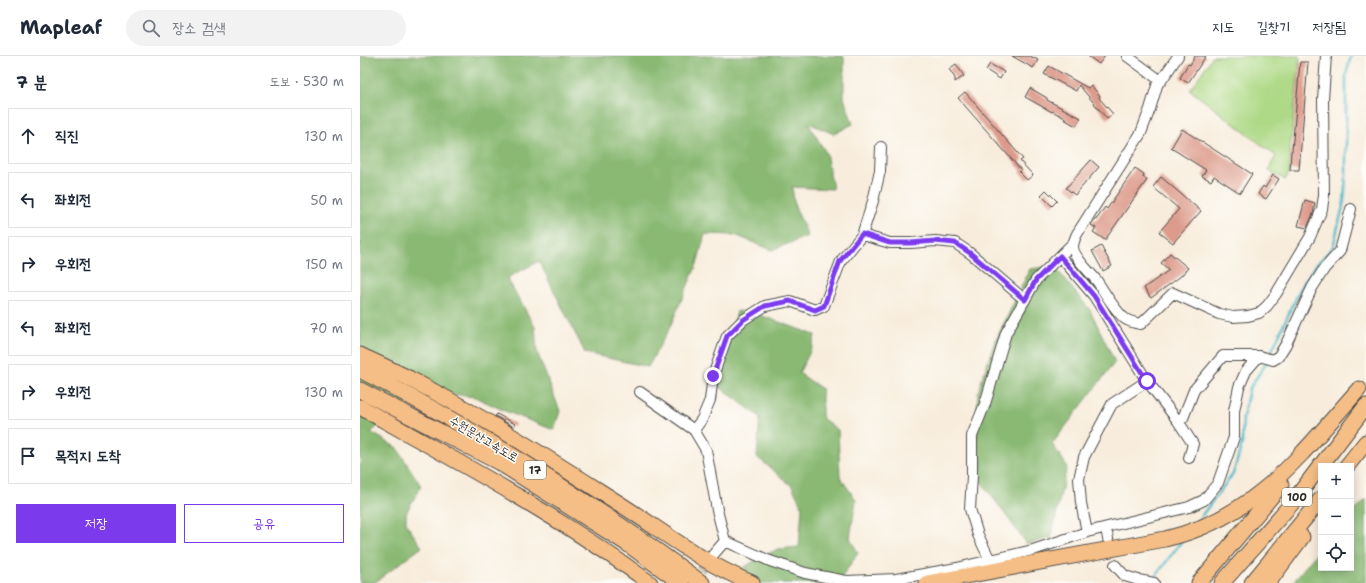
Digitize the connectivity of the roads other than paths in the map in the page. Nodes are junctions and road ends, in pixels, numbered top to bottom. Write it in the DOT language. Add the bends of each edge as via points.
graph roads {
  1 [pos="1127,56"];
  2 [pos="1178,56"];
  3 [pos="1326,56"];
  4 [pos="1159,79"];
  5 [pos="881,148"];
  6 [pos="1351,210"];
  7 [pos="862,234"];
  8 [pos="1074,242"];
  9 [pos="1060,256"];
  10 [pos="1025,300"];
  11 [pos="360,355"];
  12 [pos="1261,356"];
  13 [pos="360,370"];
  14 [pos="1147,381"];
  15 [pos="1363,384"];
  16 [pos="360,390"];
  17 [pos="640,392"];
  18 [pos="1366,406"];
  19 [pos="360,407"];
  20 [pos="1178,421"];
  21 [pos="694,430"];
  22 [pos="1366,443"];
  23 [pos="1188,458"];
  24 [pos="1349,463"];
  25 [pos="1353,463"];
  26 [pos="1318,503"];
  27 [pos="1318,513"];
  28 [pos="1106,528"];
  29 [pos="1087,532"];
  30 [pos="1108,539"];
  31 [pos="725,541"];
  32 [pos="712,556"];
  33 [pos="990,560"];
  34 [pos="1116,565"];
  35 [pos="649,583"];
  36 [pos="681,583"];
  37 [pos="702,583"];
  38 [pos="752,583"];
  39 [pos="927,583"];
  40 [pos="1154,583"];
  41 [pos="1199,583"];
  42 [pos="1222,583"];
  43 [pos="1252,583"];
  44 [pos="1268,583"];
  1 -- 4 [label="street"];
  2 -- 4 [label="street" via="1161,81"];
  3 -- 8 [label="street" via="1322,209 1288,276 1259,313 1233,317 1219,314 1173,293 1141,324 1134,323 1116,309 1073,250"];
  4 -- 8 [label="street" via="1141,133"];
  5 -- 7 [label="street" via="880,171"];
  6 -- 12 [label="street" via="1340,251 1312,288 1278,357 1273,360"];
  7 -- 10 [label="street" via="890,243 955,243"];
  7 -- 21 [label="street" via="840,261 824,306 815,310 790,301 765,306 743,320 727,336 713,376 710,400"];
  8 -- 9 [label="street"];
  9 -- 10 [label="street" via="1036,280"];
  9 -- 14 [label="street" via="1094,296"];
  10 -- 33 [label="street" via="1006,333 985,404 972,436 970,509"];
  11 -- 38 [label="highway" via="412,380 498,428 622,505 701,558"];
  12 -- 20 [label="street" via="1223,356 1194,390 1183,418"];
  12 -- 28 [label="street" via="1246,372 1239,387 1234,412 1234,438 1218,483 1204,500 1189,507"];
  13 -- 37 [label="highway, 수원문산고속도로 / 17" via="411,396 550,479"];
  14 -- 20 [label="street"];
  14 -- 29 [label="street" via="1112,404 1084,457 1080,479 1081,502"];
  15 -- 39 [label="highway" via="1287,469 1257,496 1226,516 1199,529 1159,540"];
  15 -- 41 [label="highway"];
  16 -- 36 [label="highway, 수원문산고속도로 / 17" via="500,463 626,543"];
  17 -- 21 [label="street"];
  18 -- 42 [label="highway, 100" via="1293,502"];
  19 -- 35 [label="highway" via="554,519"];
  20 -- 23 [label="street" via="1193,444"];
  21 -- 31 [label="street" via="706,450"];
  22 -- 24 [label="highway"];
  22 -- 25 [label="highway"];
  26 -- 43 [label="highway, 100"];
  27 -- 44 [label="highway"];
  28 -- 29 [label="street"];
  28 -- 30 [label="street"];
  29 -- 33 [label="street" via="1033,550"];
  31 -- 32 [label="street"];
  31 -- 33 [label="street" via="805,573 846,581 896,579"];
  34 -- 40 [label="street" via="1125,576"];
}
